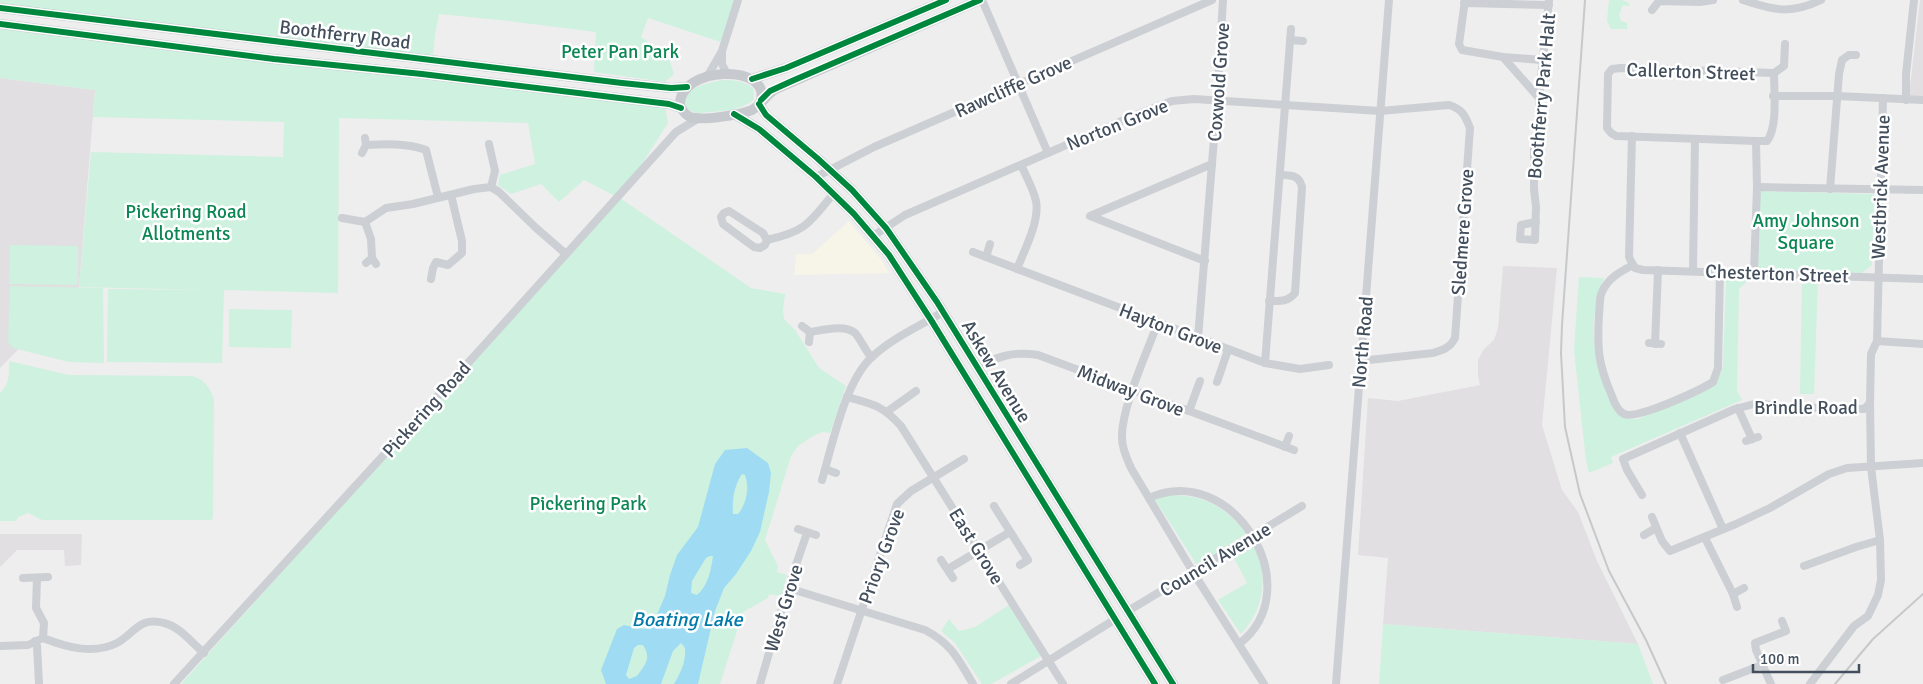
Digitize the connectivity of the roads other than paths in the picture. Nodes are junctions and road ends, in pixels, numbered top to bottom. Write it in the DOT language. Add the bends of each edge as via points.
graph roads {
  1 [pos="738,0"];
  2 [pos="946,0"];
  3 [pos="981,0"];
  4 [pos="1212,0"];
  5 [pos="1223,0"];
  6 [pos="1389,0"];
  7 [pos="1659,0"];
  8 [pos="1712,0"];
  9 [pos="1743,0"];
  10 [pos="1820,0"];
  11 [pos="1914,0"];
  12 [pos="1464,2"];
  13 [pos="1549,3"];
  14 [pos="0,8"];
  15 [pos="1652,10"];
  16 [pos="0,24"];
  17 [pos="1291,29"];
  18 [pos="1290,40"];
  19 [pos="1303,41"];
  20 [pos="1785,44"];
  21 [pos="1848,46"];
  22 [pos="722,52"];
  23 [pos="1504,57"];
  24 [pos="1542,60"];
  25 [pos="1774,73"];
  26 [pos="727,74"];
  27 [pos="707,77"];
  28 [pos="752,79"];
  29 [pos="1018,84"];
  30 [pos="687,87"];
  31 [pos="1773,96"];
  32 [pos="1836,96"];
  33 [pos="1539,98"];
  34 [pos="1883,98"];
  35 [pos="1906,100"];
  36 [pos="1923,100"];
  37 [pos="1217,101"];
  38 [pos="760,102"];
  39 [pos="1285,106"];
  40 [pos="682,110"];
  41 [pos="1380,111"];
  42 [pos="734,114"];
  43 [pos="700,118"];
  44 [pos="676,132"];
  45 [pos="1632,136"];
  46 [pos="1695,139"];
  47 [pos="1756,141"];
  48 [pos="489,144"];
  49 [pos="362,153"];
  50 [pos="1048,153"];
  51 [pos="1021,164"];
  52 [pos="1212,164"];
  53 [pos="830,168"];
  54 [pos="1280,174"];
  55 [pos="816,177"];
  56 [pos="492,187"];
  57 [pos="1757,187"];
  58 [pos="1830,189"];
  59 [pos="1882,190"];
  60 [pos="1923,190"];
  61 [pos="834,193"];
  62 [pos="451,195"];
  63 [pos="438,197"];
  64 [pos="342,218"];
  65 [pos="365,222"];
  66 [pos="1536,222"];
  67 [pos="886,228"];
  68 [pos="873,236"];
  69 [pos="767,240"];
  70 [pos="990,244"];
  71 [pos="973,252"];
  72 [pos="566,254"];
  73 [pos="986,257"];
  74 [pos="372,261"];
  75 [pos="1205,261"];
  76 [pos="1633,265"];
  77 [pos="1017,270"];
  78 [pos="1658,270"];
  79 [pos="1693,271"];
  80 [pos="1720,272"];
  81 [pos="1754,272"];
  82 [pos="1878,276"];
  83 [pos="431,279"];
  84 [pos="1923,279"];
  85 [pos="1269,301"];
  86 [pos="944,312"];
  87 [pos="931,320"];
  88 [pos="1158,322"];
  89 [pos="802,326"];
  90 [pos="810,332"];
  91 [pos="1198,338"];
  92 [pos="1877,341"];
  93 [pos="809,342"];
  94 [pos="1655,344"];
  95 [pos="1923,344"];
  96 [pos="1228,350"];
  97 [pos="872,357"];
  98 [pos="1360,361"];
  99 [pos="1265,363"];
  100 [pos="1329,365"];
  101 [pos="977,368"];
  102 [pos="1198,381"];
  103 [pos="1217,382"];
  104 [pos="916,391"];
  105 [pos="1132,391"];
  106 [pos="847,397"];
  107 [pos="1870,403"];
  108 [pos="1738,408"];
  109 [pos="888,411"];
  110 [pos="1189,412"];
  111 [pos="1014,429"];
  112 [pos="1680,433"];
  113 [pos="1002,436"];
  114 [pos="1289,436"];
  115 [pos="1752,439"];
  116 [pos="1285,447"];
  117 [pos="1294,450"];
  118 [pos="964,459"];
  119 [pos="1923,463"];
  120 [pos="1871,467"];
  121 [pos="825,469"];
  122 [pos="836,473"];
  123 [pos="934,477"];
  124 [pos="822,480"];
  125 [pos="1642,495"];
  126 [pos="1149,498"];
  127 [pos="994,506"];
  128 [pos="1302,506"];
  129 [pos="1652,517"];
  130 [pos="1656,528"];
  131 [pos="798,529"];
  132 [pos="1723,530"];
  133 [pos="1010,532"];
  134 [pos="807,533"];
  135 [pos="816,535"];
  136 [pos="1253,535"];
  137 [pos="1644,535"];
  138 [pos="1705,538"];
  139 [pos="1880,540"];
  140 [pos="979,550"];
  141 [pos="941,560"];
  142 [pos="1020,565"];
  143 [pos="1804,566"];
  144 [pos="948,569"];
  145 [pos="1193,572"];
  146 [pos="48,577"];
  147 [pos="24,578"];
  148 [pos="37,578"];
  149 [pos="953,578"];
  150 [pos="788,588"];
  151 [pos="1744,588"];
  152 [pos="1733,594"];
  153 [pos="1737,608"];
  154 [pos="862,610"];
  155 [pos="1128,612"];
  156 [pos="1114,620"];
  157 [pos="1782,621"];
  158 [pos="1794,627"];
  159 [pos="1786,631"];
  160 [pos="43,638"];
  161 [pos="35,641"];
  162 [pos="1239,644"];
  163 [pos="0,646"];
  164 [pos="204,653"];
  165 [pos="1048,660"];
  166 [pos="1762,665"];
  167 [pos="1729,680"];
  168 [pos="39,684"];
  169 [pos="44,684"];
  170 [pos="174,684"];
  171 [pos="760,684"];
  172 [pos="837,684"];
  173 [pos="973,684"];
  174 [pos="1011,684"];
  175 [pos="1063,684"];
  176 [pos="1155,684"];
  177 [pos="1173,684"];
  178 [pos="1264,684"];
  179 [pos="1336,684"];
  180 [pos="1771,684"];
  181 [pos="1810,684"];
  1 -- 22 [label="street"];
  2 -- 28 [label="main road" via="786,68"];
  3 -- 29 [label="street"];
  3 -- 38 [label="main road" via="770,91"];
  4 -- 29 [label="street, Rawcliffe Grove"];
  5 -- 37 [label="street, Coxwold Grove"];
  6 -- 41 [label="street, North Road"];
  7 -- 8 [label="street"];
  7 -- 15 [label="street"];
  9 -- 10 [label="street" via="1787,11"];
  11 -- 35 [label="street"];
  12 -- 13 [label="street"];
  12 -- 23 [label="street" via="1459,44 1462,50"];
  13 -- 24 [label="street, Boothferry Park Halt"];
  14 -- 30 [label="main road, Boothferry Road" via="622,83"];
  16 -- 40 [label="main road, Boothferry Road" via="669,104"];
  17 -- 18 [label="street"];
  18 -- 19 [label="street"];
  18 -- 39 [label="street"];
  20 -- 25 [label="street, Callerton Street" via="1784,66"];
  21 -- 32 [label="street" via="1853,55 1842,60"];
  22 -- 26 [label="street" via="721,61"];
  22 -- 27 [label="street"];
  23 -- 24 [label="street"];
  23 -- 33 [label="street"];
  24 -- 33 [label="street, Boothferry Park Halt"];
  25 -- 31 [label="street, Callerton Street"];
  25 -- 45 [label="street, Callerton Street" via="1612,69 1608,74 1607,128 1616,136"];
  26 -- 27 [label="main road"];
  26 -- 28 [label="main road"];
  27 -- 30 [label="main road"];
  28 -- 38 [label="main road, Askew Avenue" via="759,85"];
  29 -- 50 [label="street"];
  29 -- 53 [label="street, Rawcliffe Grove"];
  30 -- 40 [label="main road" via="681,94"];
  31 -- 32 [label="street"];
  31 -- 47 [label="street, Callerton Street" via="1771,136 1766,141"];
  32 -- 34 [label="street"];
  32 -- 58 [label="street"];
  33 -- 66 [label="street, Boothferry Park Halt" via="1540,136 1534,146"];
  34 -- 35 [label="street"];
  34 -- 59 [label="street, Westbrick Avenue"];
  35 -- 36 [label="street"];
  37 -- 39 [label="street, Norton Grove"];
  37 -- 50 [label="street, Norton Grove" via="1172,101"];
  37 -- 52 [label="street, Coxwold Grove"];
  38 -- 42 [label="main road" via="752,110"];
  38 -- 53 [label="main road, Askew Avenue" via="766,115"];
  39 -- 41 [label="street, Norton Grove"];
  39 -- 54 [label="street"];
  40 -- 43 [label="main road, Boothferry Road" via="690,117"];
  40 -- 44 [label="street, Pickering Road"];
  41 -- 98 [label="street, North Road"];
  41 -- 98 [label="street, Sledmere Grove" via="1448,105 1459,108 1470,128 1455,338 1444,350 1433,353"];
  42 -- 43 [label="main road"];
  42 -- 55 [label="main road, Askew Avenue" via="759,129"];
  43 -- 44 [label="street, Pickering Road"];
  44 -- 72 [label="street, Pickering Road"];
  45 -- 46 [label="street, Callerton Street"];
  45 -- 76 [label="street" via="1629,257"];
  46 -- 47 [label="street, Callerton Street"];
  46 -- 79 [label="street"];
  47 -- 57 [label="street"];
  48 -- 56 [label="street" via="495,171"];
  49 -- 63 [label="street" via="366,142 426,150"];
  50 -- 51 [label="street, Norton Grove"];
  51 -- 67 [label="street, Norton Grove" via="905,215"];
  51 -- 77 [label="street" via="1032,188 1036,215"];
  52 -- 75 [label="street, Coxwold Grove"];
  52 -- 75 [label="street, Coxwold Grove" via="1090,216"];
  53 -- 55 [label="street, Rawcliffe Grove"];
  53 -- 67 [label="main road, Askew Avenue"];
  54 -- 85 [label="street"];
  54 -- 85 [label="street" via="1294,176 1302,187 1295,293 1290,299"];
  55 -- 61 [label="main road, Askew Avenue"];
  56 -- 62 [label="street"];
  56 -- 72 [label="street"];
  57 -- 58 [label="street"];
  57 -- 81 [label="street"];
  58 -- 59 [label="street"];
  59 -- 60 [label="street"];
  59 -- 82 [label="street, Westbrick Avenue"];
  61 -- 68 [label="main road, Askew Avenue"];
  61 -- 69 [label="street" via="799,231"];
  62 -- 63 [label="street"];
  62 -- 83 [label="street" via="462,253 448,265 436,262"];
  63 -- 65 [label="street" via="386,208"];
  64 -- 65 [label="street"];
  65 -- 74 [label="street" via="371,239"];
  67 -- 68 [label="street, Norton Grove"];
  67 -- 86 [label="main road, Askew Avenue"];
  68 -- 87 [label="main road, Askew Avenue"];
  69 -- 69 [label="street" via="762,247 754,247 723,224 722,215 728,211 733,213 764,233"];
  70 -- 73 [label="street"];
  71 -- 73 [label="street, Hayton Grove"];
  72 -- 164 [label="street, Pickering Road"];
  73 -- 77 [label="street, Hayton Grove"];
  75 -- 91 [label="street, Coxwold Grove"];
  76 -- 78 [label="street, Chesterton Street" via="1643,270"];
  76 -- 80 [label="street" via="1609,280 1601,293 1597,341 1602,374 1614,401 1625,415 1633,416 1713,382 1718,368"];
  77 -- 88 [label="street, Hayton Grove"];
  78 -- 79 [label="street, Chesterton Street"];
  78 -- 94 [label="street"];
  79 -- 80 [label="street, Chesterton Street"];
  80 -- 81 [label="street, Chesterton Street"];
  81 -- 82 [label="street, Chesterton Street"];
  82 -- 84 [label="street, Chesterton Street"];
  82 -- 92 [label="street, Brindle Road"];
  85 -- 99 [label="street"];
  86 -- 87 [label="street"];
  86 -- 101 [label="main road, Askew Avenue"];
  87 -- 97 [label="street"];
  87 -- 113 [label="main road, Askew Avenue"];
  88 -- 91 [label="street, Hayton Grove"];
  88 -- 105 [label="street"];
  89 -- 90 [label="street"];
  90 -- 93 [label="street"];
  90 -- 97 [label="street" via="851,331"];
  91 -- 96 [label="street, Hayton Grove"];
  92 -- 95 [label="street"];
  92 -- 107 [label="street, Brindle Road" via="1871,354"];
  96 -- 99 [label="street, Hayton Grove"];
  96 -- 103 [label="street"];
  97 -- 106 [label="street"];
  98 -- 179 [label="street, North Road"];
  99 -- 100 [label="street, Hayton Grove" via="1300,369"];
  101 -- 105 [label="street, Midway Grove" via="993,359 1016,353 1033,354"];
  101 -- 111 [label="main road, Askew Avenue"];
  102 -- 110 [label="street"];
  104 -- 109 [label="street"];
  105 -- 110 [label="street, Midway Grove"];
  105 -- 126 [label="street" via="1123,423 1122,441 1131,468"];
  106 -- 109 [label="street, East Grove"];
  106 -- 121 [label="street"];
  107 -- 108 [label="street, Brindle Road" via="1864,409 1758,404"];
  107 -- 120 [label="street"];
  108 -- 112 [label="street, Brindle Road"];
  108 -- 115 [label="street"];
  109 -- 123 [label="street, East Grove"];
  110 -- 116 [label="street, Midway Grove"];
  111 -- 113 [label="main road"];
  111 -- 155 [label="main road, Askew Avenue"];
  112 -- 125 [label="street, Brindle Road" via="1623,459"];
  112 -- 132 [label="street"];
  113 -- 156 [label="main road, Askew Avenue"];
  114 -- 116 [label="street"];
  116 -- 117 [label="street, Midway Grove"];
  118 -- 123 [label="street, Priory Grove"];
  119 -- 120 [label="street"];
  120 -- 132 [label="street" via="1846,468 1829,474 1770,508"];
  120 -- 139 [label="street"];
  121 -- 122 [label="street"];
  121 -- 124 [label="street"];
  123 -- 140 [label="street, East Grove"];
  123 -- 154 [label="street, Priory Grove" via="897,504"];
  126 -- 136 [label="street" via="1165,492 1186,492 1210,498 1238,517"];
  126 -- 145 [label="street"];
  127 -- 133 [label="street"];
  128 -- 136 [label="street, Council Avenue"];
  129 -- 130 [label="street"];
  130 -- 137 [label="street"];
  130 -- 138 [label="street" via="1670,552"];
  131 -- 134 [label="street"];
  132 -- 138 [label="street"];
  133 -- 140 [label="street"];
  133 -- 142 [label="street" via="1028,560"];
  134 -- 135 [label="street"];
  134 -- 150 [label="street, West Grove"];
  136 -- 145 [label="street, Council Avenue"];
  136 -- 162 [label="street" via="1265,563 1266,594 1256,628"];
  138 -- 152 [label="street"];
  139 -- 143 [label="street" via="1814,558"];
  139 -- 181 [label="street" via="1881,580 1868,616 1854,626"];
  140 -- 144 [label="street"];
  140 -- 165 [label="street, East Grove"];
  141 -- 144 [label="street"];
  144 -- 149 [label="street"];
  145 -- 155 [label="street, Council Avenue"];
  145 -- 162 [label="street"];
  146 -- 148 [label="street"];
  147 -- 148 [label="street"];
  148 -- 160 [label="street" via="36,608 44,624"];
  150 -- 154 [label="street"];
  150 -- 171 [label="street, West Grove"];
  151 -- 152 [label="street"];
  152 -- 153 [label="street"];
  154 -- 172 [label="street, Priory Grove"];
  154 -- 173 [label="street" via="940,637 953,650"];
  155 -- 177 [label="main road, Askew Avenue"];
  156 -- 165 [label="street"];
  156 -- 176 [label="main road, Askew Avenue"];
  157 -- 159 [label="street"];
  158 -- 159 [label="street"];
  159 -- 166 [label="street" via="1754,643"];
  160 -- 161 [label="street"];
  160 -- 164 [label="street" via="71,647 94,649 117,642 137,626 159,622 176,628"];
  161 -- 163 [label="street" via="28,645"];
  161 -- 168 [label="street"];
  162 -- 178 [label="street"];
  164 -- 170 [label="street, Pickering Road"];
  165 -- 174 [label="street"];
  165 -- 175 [label="street, East Grove"];
  166 -- 167 [label="street"];
  166 -- 180 [label="street"];
  168 -- 169 [label="street"];
}
